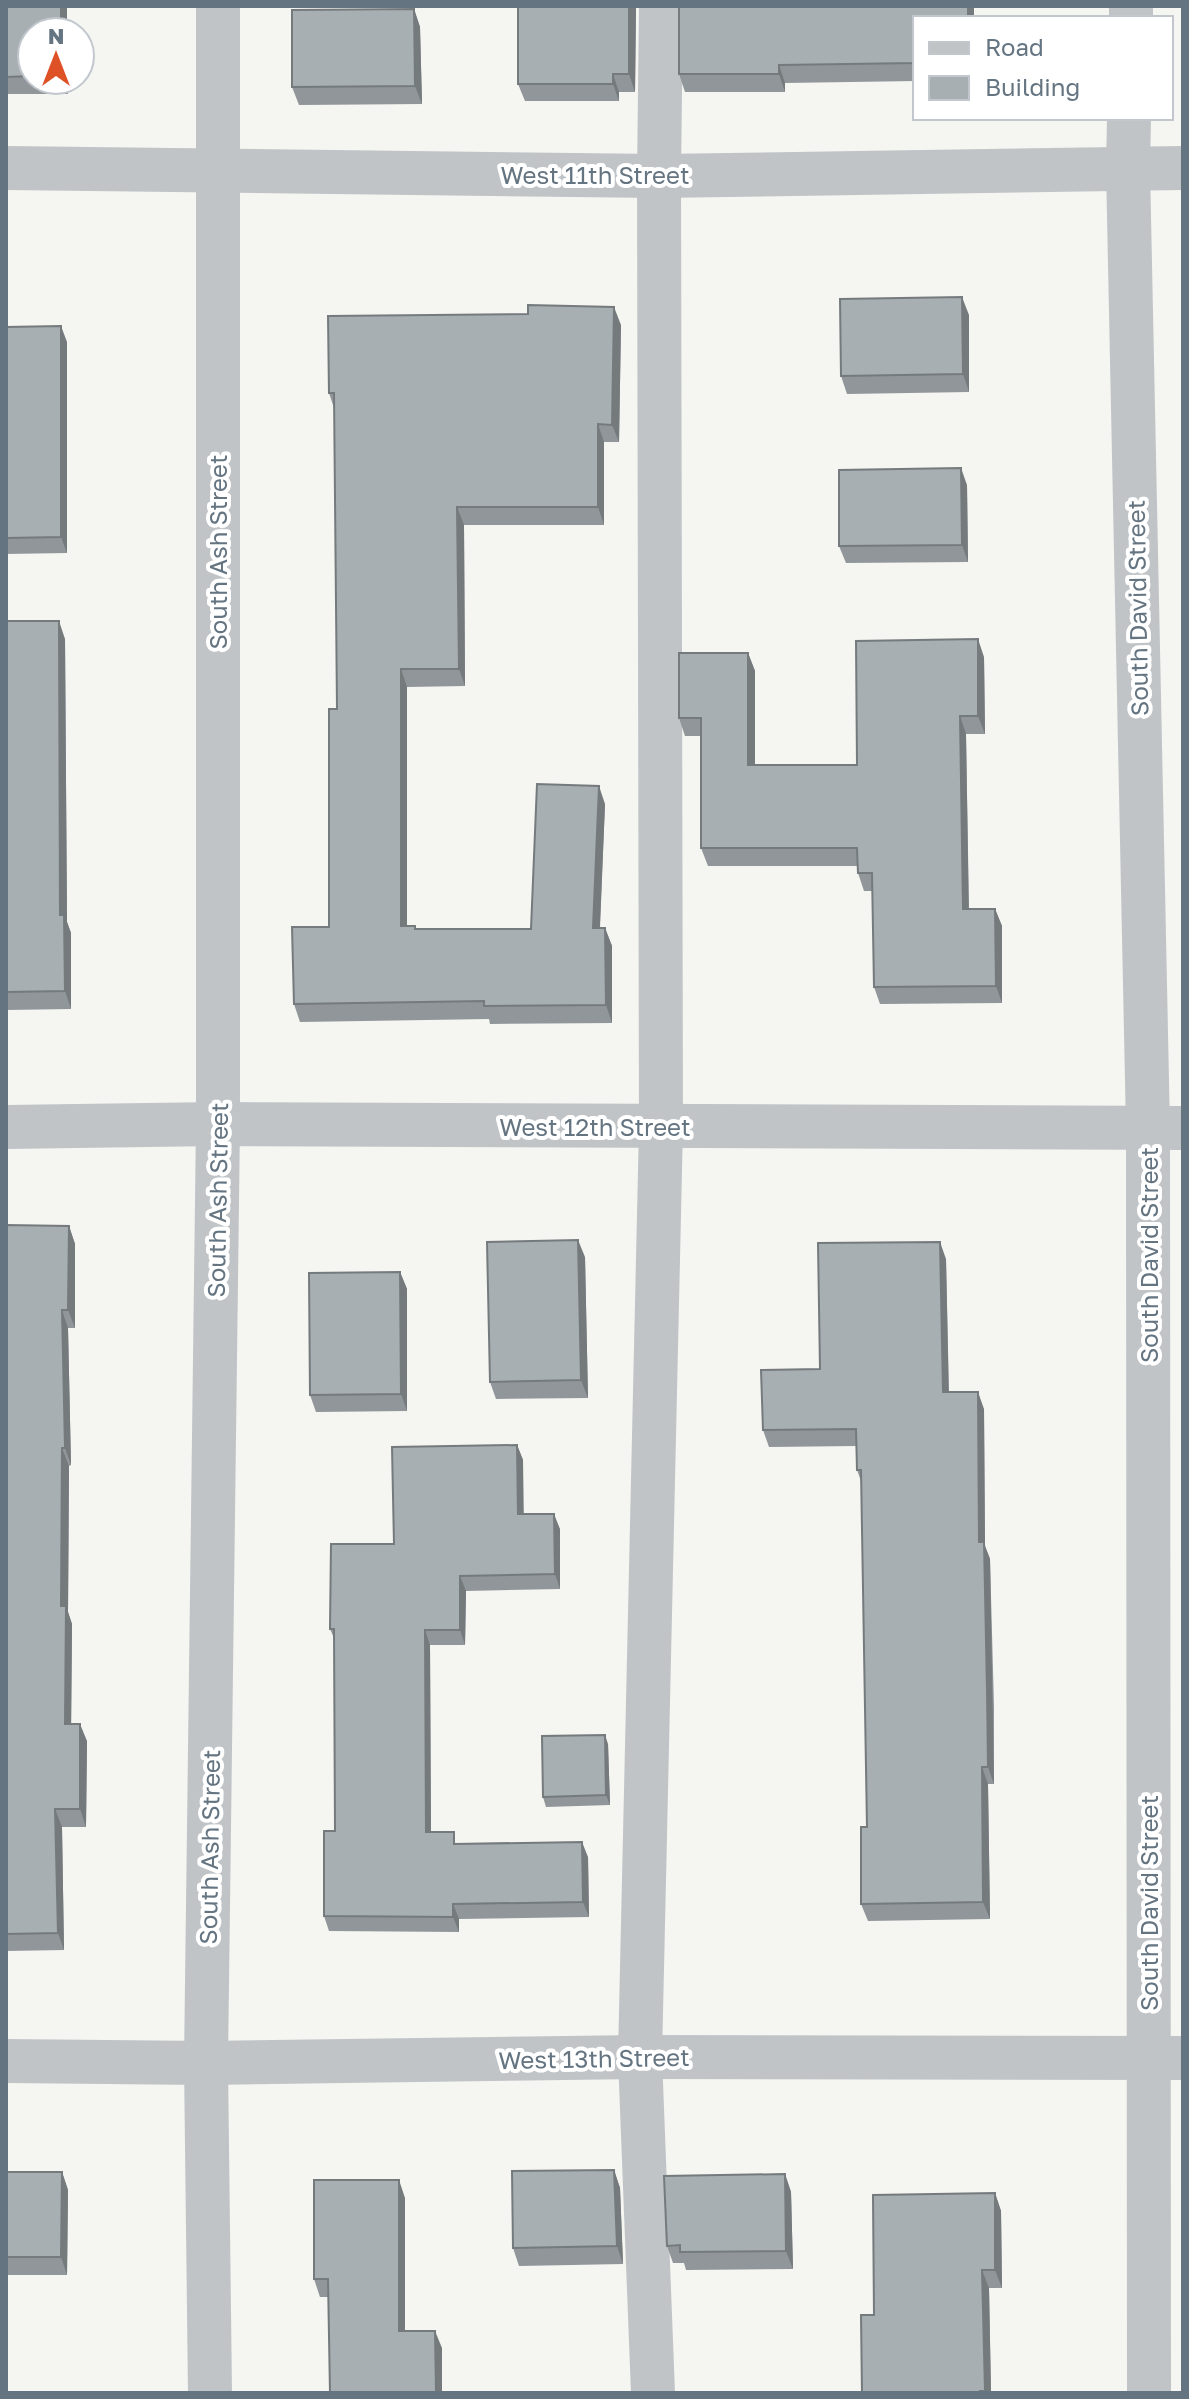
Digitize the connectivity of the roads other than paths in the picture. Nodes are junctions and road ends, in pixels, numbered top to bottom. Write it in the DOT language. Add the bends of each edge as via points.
graph roads {
  1 [pos="218,6"];
  2 [pos="661,6"];
  3 [pos="1129,120"];
  4 [pos="6,168"];
  5 [pos="1128,168"];
  6 [pos="1183,168"];
  7 [pos="217,169"];
  8 [pos="659,176"];
  9 [pos="218,1124"];
  10 [pos="661,1126"];
  11 [pos="6,1127"];
  12 [pos="1166,1129"];
  13 [pos="640,2057"];
  14 [pos="1165,2058"];
  15 [pos="6,2061"];
  16 [pos="206,2063"];
  17 [pos="210,2393"];
  18 [pos="653,2393"];
  19 [pos="1149,2393"];
  1 -- 7 [label="street, South Ash Street"];
  2 -- 8 [label="street"];
  3 -- 5 [label="street, South David Street"];
  4 -- 7 [label="street, West 11th Street"];
  5 -- 6 [label="street, West 11th Street"];
  5 -- 8 [label="street, West 11th Street"];
  5 -- 12 [label="street, South David Street"];
  7 -- 8 [label="street, West 11th Street"];
  7 -- 9 [label="street, South Ash Street"];
  8 -- 10 [label="street"];
  9 -- 10 [label="street, West 12th Street"];
  9 -- 11 [label="street, West 12th Street"];
  9 -- 16 [label="street, South Ash Street"];
  10 -- 12 [label="street, West 12th Street"];
  10 -- 13 [label="street"];
  12 -- 14 [label="street, South David Street"];
  13 -- 14 [label="street, West 13th Street"];
  13 -- 16 [label="street, West 13th Street"];
  13 -- 18 [label="street"];
  14 -- 19 [label="street, South David Street"];
  15 -- 16 [label="street, West 13th Street"];
  16 -- 17 [label="street, South Ash Street"];
}
